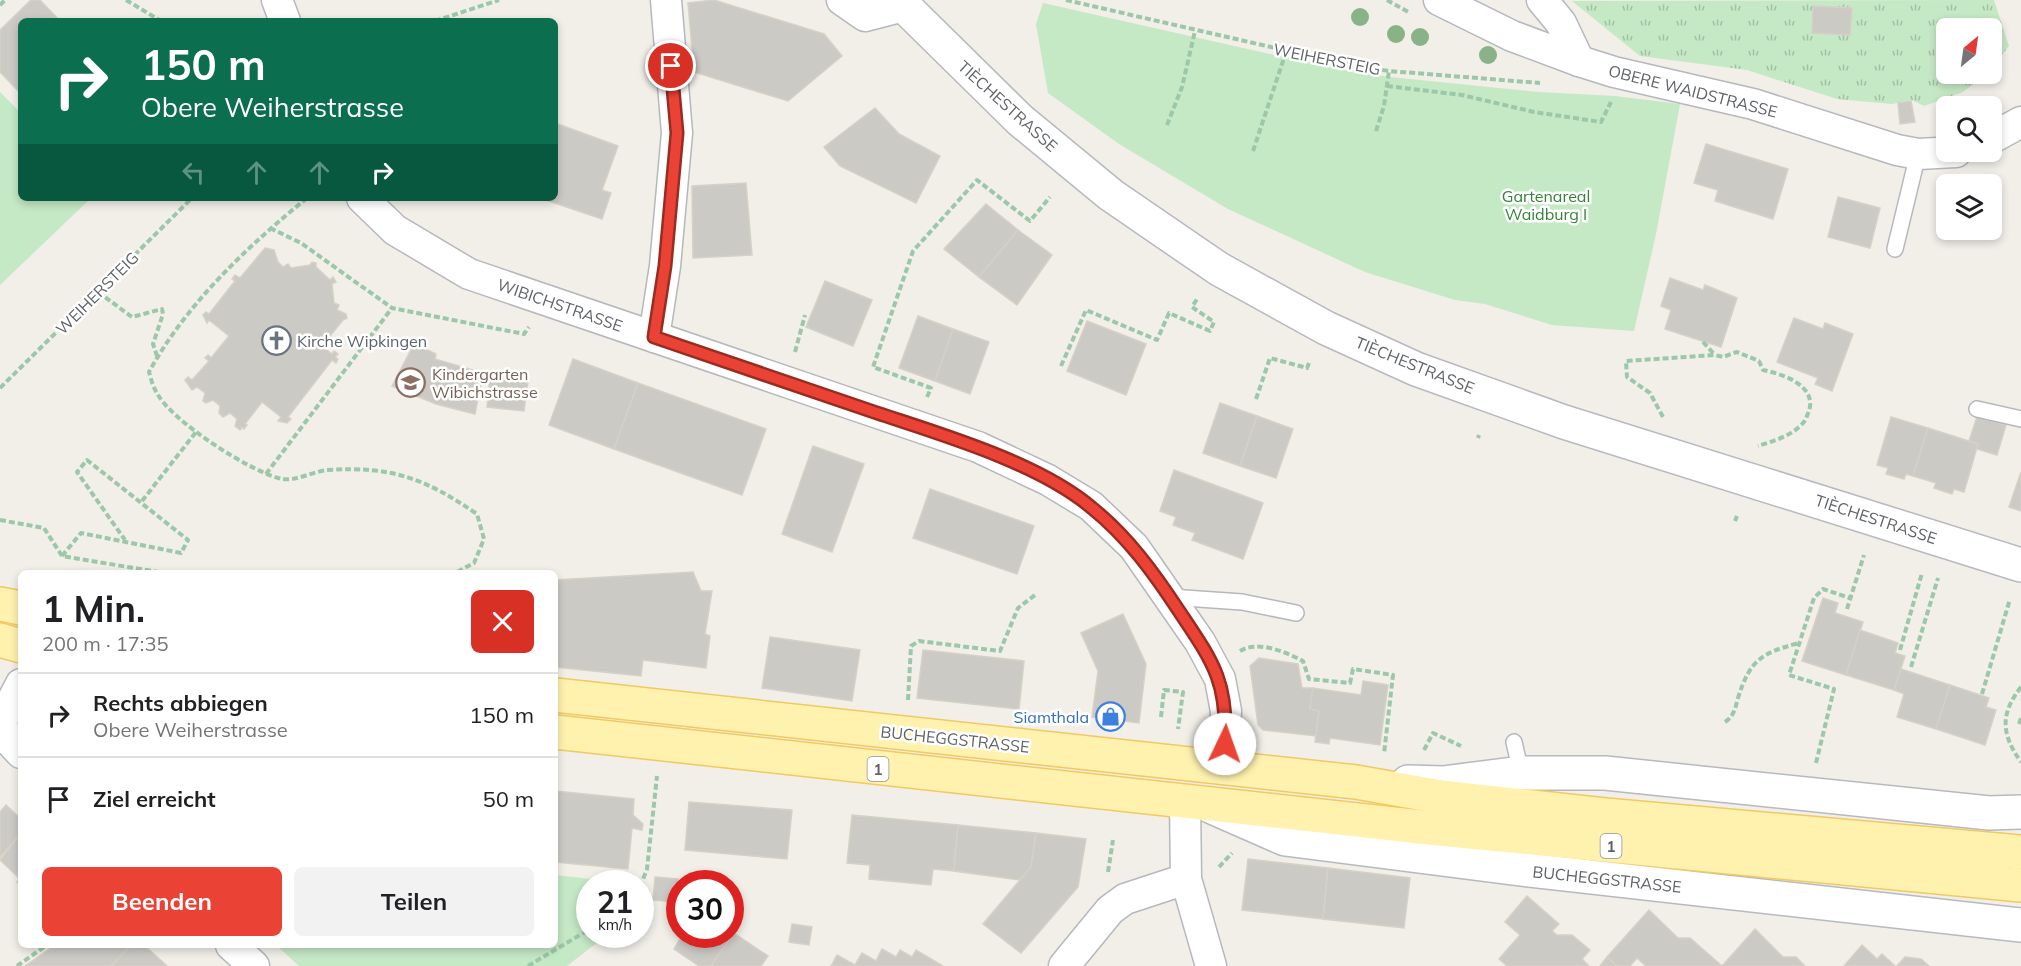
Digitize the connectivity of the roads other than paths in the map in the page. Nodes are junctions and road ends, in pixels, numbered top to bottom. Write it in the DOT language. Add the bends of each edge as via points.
graph roads {
  1 [pos="276,0"];
  2 [pos="666,0"];
  3 [pos="842,0"];
  4 [pos="1439,0"];
  5 [pos="1542,0"];
  6 [pos="901,3"];
  7 [pos="284,18"];
  8 [pos="1579,61"];
  9 [pos="2021,122"];
  10 [pos="2002,132"];
  11 [pos="1936,153"];
  12 [pos="1918,154"];
  13 [pos="365,201"];
  14 [pos="1895,249"];
  15 [pos="654,337"];
  16 [pos="1977,409"];
  17 [pos="2021,419"];
  18 [pos="2021,565"];
  19 [pos="1170,597"];
  20 [pos="0,604"];
  21 [pos="18,607"];
  22 [pos="1296,613"];
  23 [pos="0,640"];
  24 [pos="18,645"];
  25 [pos="18,689"];
  26 [pos="558,695"];
  27 [pos="0,721"];
  28 [pos="558,732"];
  29 [pos="18,750"];
  30 [pos="1223,768"];
  31 [pos="1356,782"];
  32 [pos="1193,801"];
  33 [pos="2021,812"];
  34 [pos="2021,852"];
  35 [pos="2021,885"];
  36 [pos="1189,891"];
  37 [pos="2021,925"];
  38 [pos="234,948"];
  39 [pos="254,966"];
  40 [pos="1064,966"];
  41 [pos="1211,966"];
  1 -- 7 [label="street"];
  2 -- 15 [label="street" via="677,133"];
  3 -- 6 [label="street" via="865,16"];
  4 -- 8 [label="street, OBERE WAIDSTRASSE" via="1512,36"];
  5 -- 8 [label="street" via="1561,23"];
  6 -- 18 [label="street, TIÈCHESTRASSE" via="1020,120 1110,195 1220,269 1326,328 1416,369 1564,422"];
  8 -- 12 [label="street, OBERE WAIDSTRASSE" via="1753,104"];
  9 -- 10 [label="street"];
  11 -- 12 [label="street, OBERE WAIDSTRASSE"];
  12 -- 14 [label="lane"];
  13 -- 15 [label="street, WIBICHSTRASSE" via="395,230 469,274"];
  15 -- 19 [label="street, WIBICHSTRASSE" via="978,447 1048,480 1091,506 1134,547"];
  16 -- 17 [label="lane"];
  19 -- 22 [label="lane" via="1242,602"];
  19 -- 30 [label="street, WIBICHSTRASSE" via="1220,679 1227,711"];
  20 -- 21 [label="main road"];
  23 -- 24 [label="main road"];
  25 -- 27 [label="street"];
  26 -- 30 [label="main road, BUCHEGGSTRASSE / 1"];
  27 -- 29 [label="street"];
  28 -- 32 [label="main road, BUCHEGGSTRASSE / 1"];
  30 -- 31 [label="main road, BUCHEGGSTRASSE / 1"];
  31 -- 33 [label="street, BUCHEGGSTRASSE" via="1443,783 1518,757 1605,773 1978,812"];
  31 -- 34 [label="main road, BUCHEGGSTRASSE / 1" via="1442,797 1605,815"];
  32 -- 35 [label="main road, BUCHEGGSTRASSE / 1" via="1451,831"];
  32 -- 36 [label="street"];
  32 -- 37 [label="street, BUCHEGGSTRASSE" via="1285,838 1528,870"];
  36 -- 40 [label="street" via="1125,899 1110,910"];
  36 -- 41 [label="street"];
  38 -- 39 [label="street"];
}
